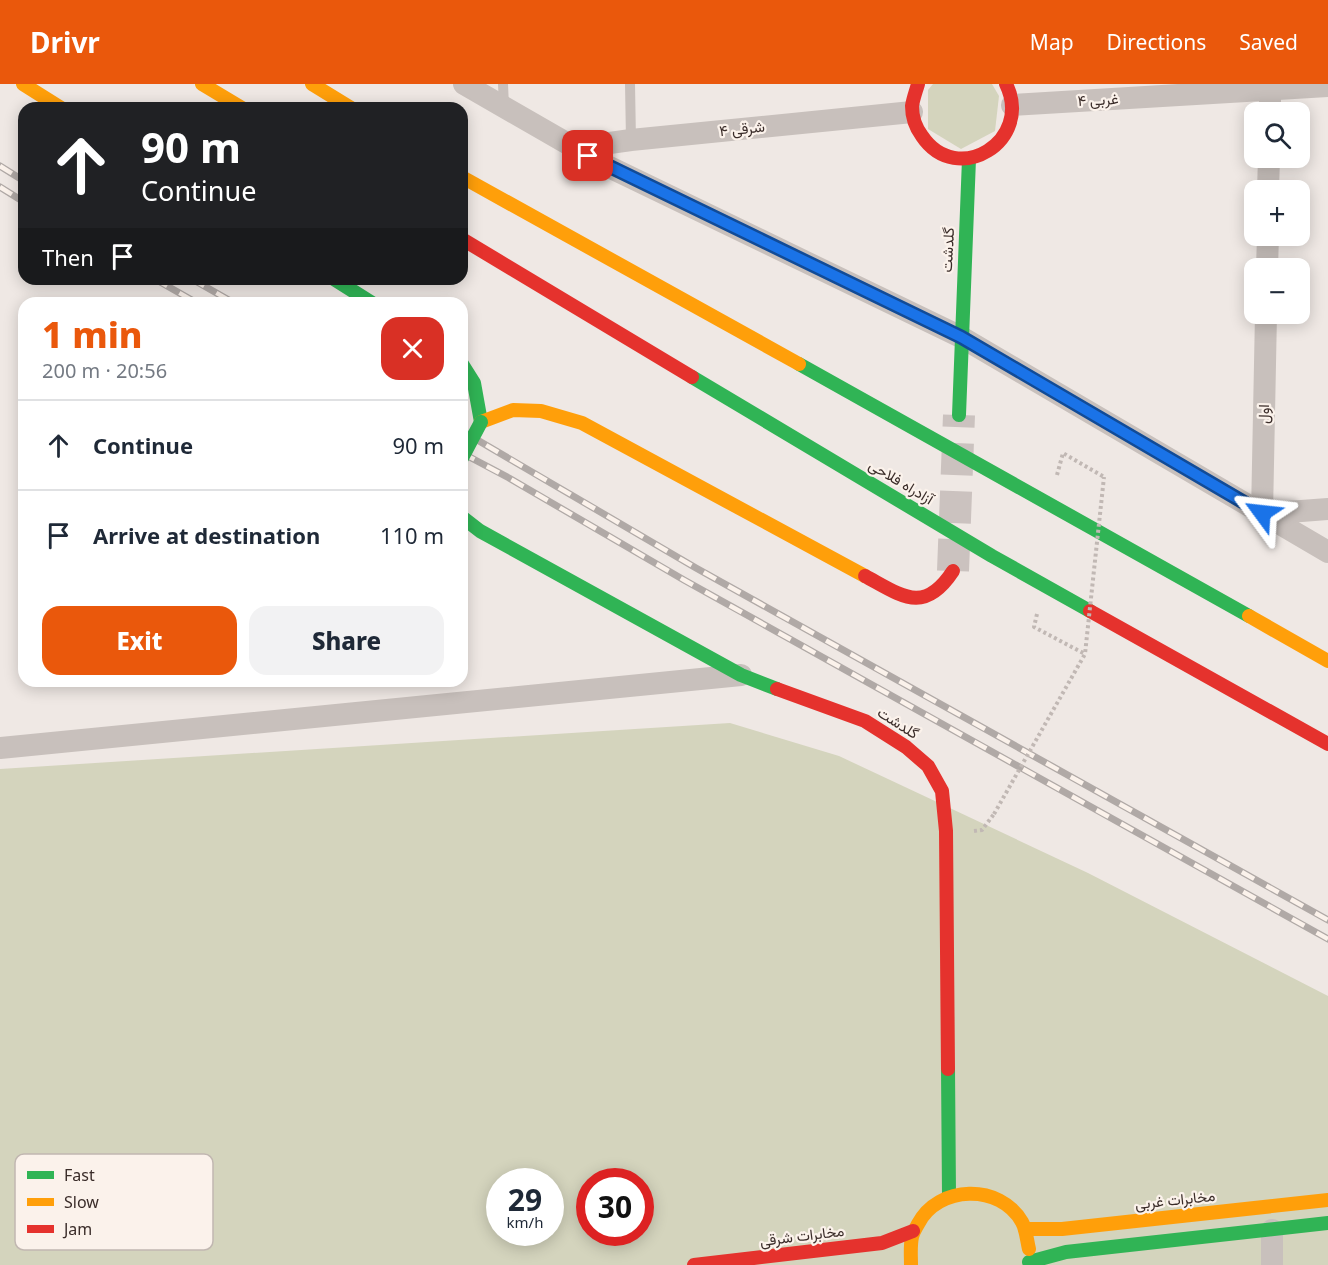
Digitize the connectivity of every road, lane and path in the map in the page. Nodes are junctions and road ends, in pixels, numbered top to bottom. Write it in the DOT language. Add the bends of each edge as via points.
graph roads {
  1 [pos="22,84"];
  2 [pos="202,84"];
  3 [pos="312,84"];
  4 [pos="464,84"];
  5 [pos="503,84"];
  6 [pos="630,84"];
  7 [pos="918,84"];
  8 [pos="1328,86"];
  9 [pos="1270,89"];
  10 [pos="1009,94"];
  11 [pos="51,102"];
  12 [pos="232,102"];
  13 [pos="341,102"];
  14 [pos="1270,102"];
  15 [pos="504,107"];
  16 [pos="912,112"];
  17 [pos="631,140"];
  18 [pos="573,148"];
  19 [pos="969,159"];
  20 [pos="468,180"];
  21 [pos="468,243"];
  22 [pos="344,285"];
  23 [pos="362,297"];
  24 [pos="1266,324"];
  25 [pos="961,337"];
  26 [pos="468,372"];
  27 [pos="959,415"];
  28 [pos="482,422"];
  29 [pos="468,447"];
  30 [pos="1063,453"];
  31 [pos="1328,509"];
  32 [pos="1262,513"];
  33 [pos="468,522"];
  34 [pos="1328,552"];
  35 [pos="953,571"];
  36 [pos="1034,627"];
  37 [pos="1085,654"];
  38 [pos="1328,661"];
  39 [pos="741,675"];
  40 [pos="1328,744"];
  41 [pos="0,748"];
  42 [pos="982,830"];
  43 [pos="949,1195"];
  44 [pos="1328,1200"];
  45 [pos="1328,1223"];
  46 [pos="1025,1229"];
  47 [pos="1272,1230"];
  48 [pos="913,1231"];
  49 [pos="1028,1263"];
  50 [pos="694,1265"];
  51 [pos="911,1265"];
  52 [pos="1272,1265"];
  1 -- 11 [label="main road"];
  2 -- 12 [label="main road"];
  3 -- 13 [label="main road"];
  4 -- 15 [label="street"];
  5 -- 15 [label="lane"];
  6 -- 17 [label="lane"];
  7 -- 16 [label="main road"];
  8 -- 9 [label="street, ۴ غربی"];
  9 -- 10 [label="street, ۴ غربی"];
  9 -- 14 [label="street"];
  10 -- 19 [label="main road" via="1011,120 1006,134 996,146"];
  15 -- 18 [label="street"];
  16 -- 17 [label="street, ۴ شرقی"];
  16 -- 19 [label="main road" via="914,126 930,148 942,155"];
  17 -- 18 [label="street, ۴ شرقی"];
  18 -- 25 [label="street"];
  19 -- 25 [label="main road, گلدشت"];
  20 -- 38 [label="main road"];
  21 -- 40 [label="main road, آزادراه فلاحی" via="992,556"];
  22 -- 23 [label="main road"];
  24 -- 32 [label="street, اول"];
  25 -- 27 [label="main road, گلدشت"];
  25 -- 32 [label="street"];
  26 -- 28 [label="main road" via="478,395"];
  28 -- 29 [label="main road, bridge"];
  28 -- 35 [label="main road" via="513,410 541,411 582,423 903,596 925,598 942,588"];
  30 -- 37 [label="path, bridge" via="1104,477"];
  31 -- 32 [label="street"];
  32 -- 34 [label="street"];
  33 -- 39 [label="main road, گلدشت"];
  36 -- 37 [label="path"];
  37 -- 42 [label="path, bridge"];
  39 -- 41 [label="street"];
  39 -- 43 [label="main road, گلدشت" via="865,721 928,765 942,791 946,831"];
  43 -- 46 [label="main road" via="986,1193 1016,1213"];
  43 -- 48 [label="main road" via="921,1215"];
  44 -- 46 [label="main road, مخابرات غربی" via="1062,1229"];
  45 -- 47 [label="main road"];
  46 -- 49 [label="main road"];
  47 -- 49 [label="main road" via="1066,1252"];
  47 -- 52 [label="street"];
  48 -- 50 [label="main road, مخابرات شرقی" via="882,1243"];
  48 -- 51 [label="main road"];
}
